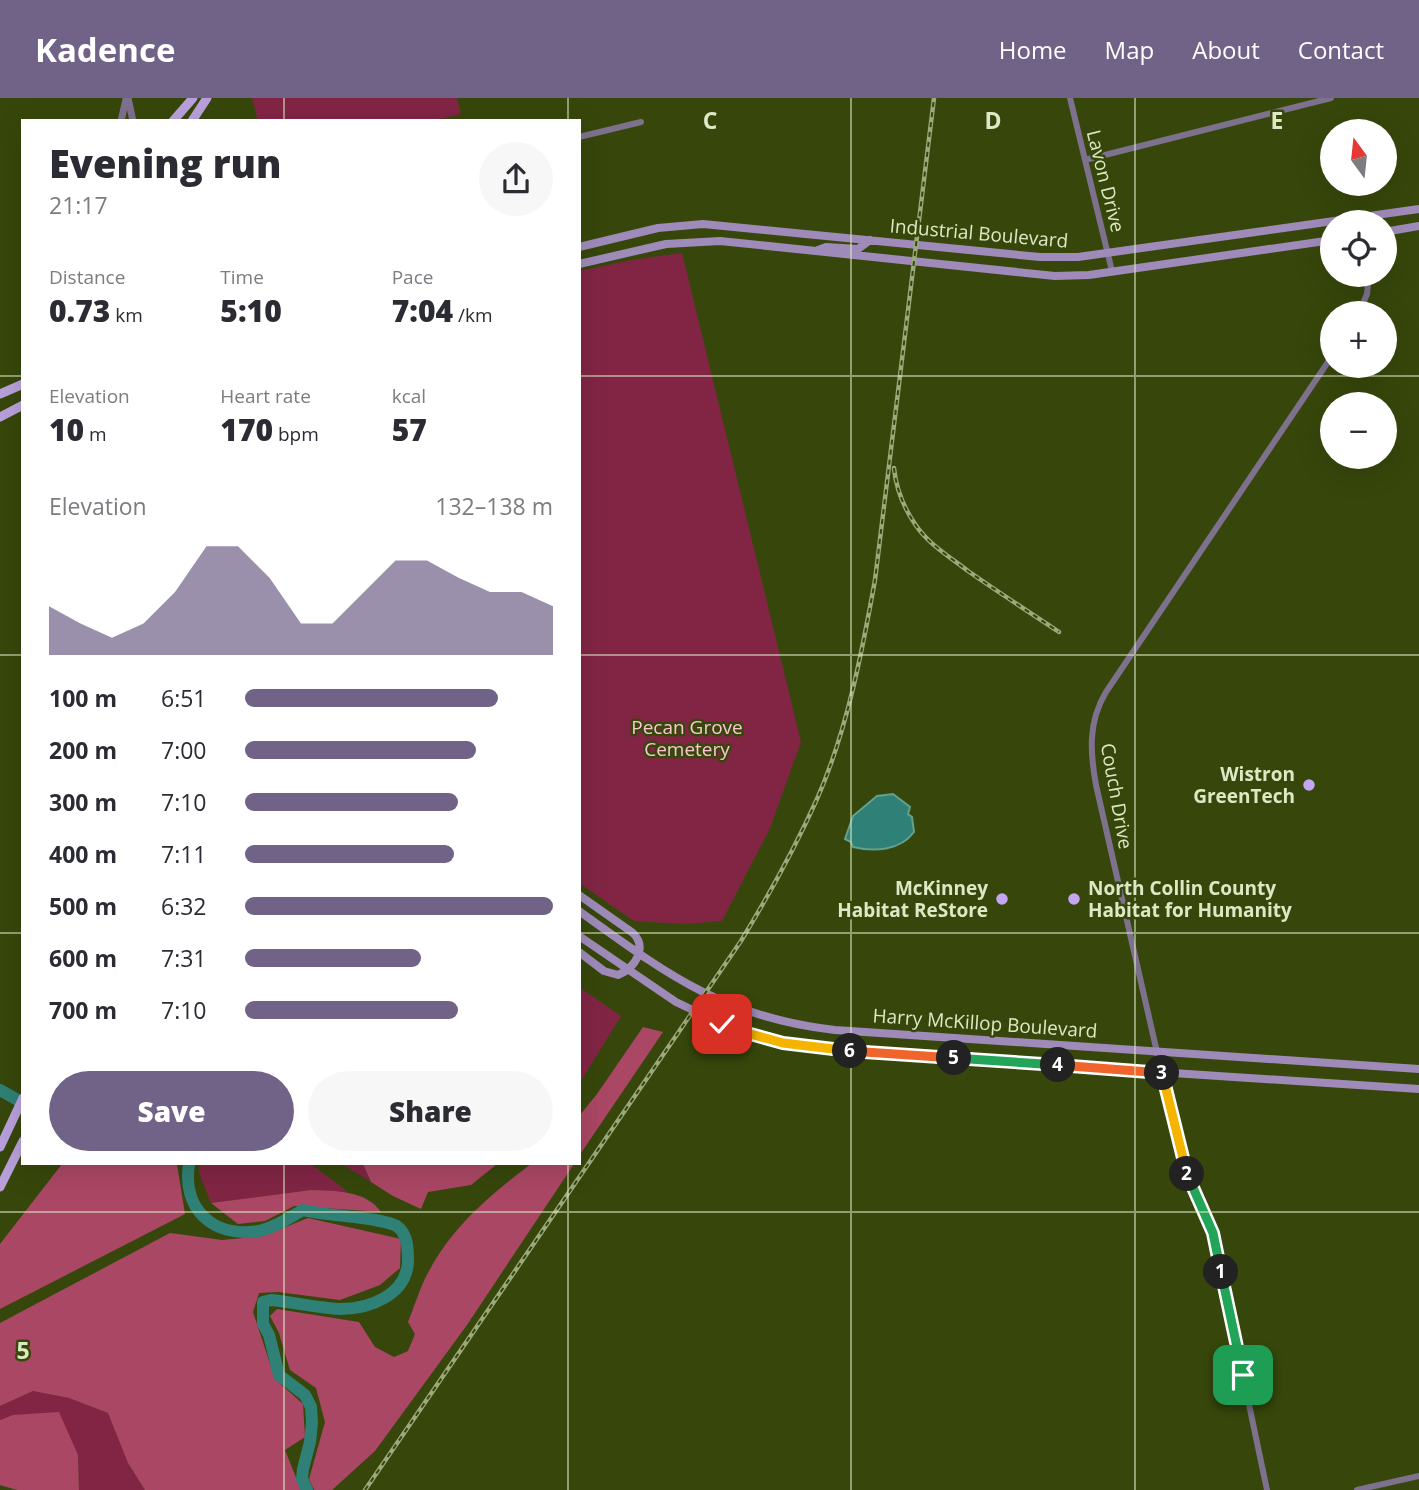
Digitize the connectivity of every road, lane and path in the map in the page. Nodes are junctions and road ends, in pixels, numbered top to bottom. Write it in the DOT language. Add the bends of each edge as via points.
graph roads {
  1 [pos="127,98"];
  2 [pos="193,98"];
  3 [pos="207,98"];
  4 [pos="1070,98"];
  5 [pos="1331,98"];
  6 [pos="122,119"];
  7 [pos="132,119"];
  8 [pos="175,119"];
  9 [pos="193,119"];
  10 [pos="640,122"];
  11 [pos="581,137"];
  12 [pos="1085,160"];
  13 [pos="1419,209"];
  14 [pos="1397,213"];
  15 [pos="1320,226"];
  16 [pos="1419,226"];
  17 [pos="1397,230"];
  18 [pos="808,234"];
  19 [pos="870,240"];
  20 [pos="1320,242"];
  21 [pos="581,247"];
  22 [pos="810,251"];
  23 [pos="1108,255"];
  24 [pos="581,264"];
  25 [pos="1112,271"];
  26 [pos="1320,374"];
  27 [pos="21,385"];
  28 [pos="0,394"];
  29 [pos="21,406"];
  30 [pos="0,417"];
  31 [pos="581,896"];
  32 [pos="581,912"];
  33 [pos="581,937"];
  34 [pos="581,954"];
  35 [pos="1156,1050"];
  36 [pos="1419,1069"];
  37 [pos="1161,1072"];
  38 [pos="1419,1089"];
  39 [pos="21,1102"];
  40 [pos="21,1144"];
  41 [pos="0,1147"];
  42 [pos="0,1187"];
  43 [pos="1419,1476"];
  44 [pos="1267,1490"];
  45 [pos="1357,1490"];
  1 -- 6 [label="street"];
  1 -- 7 [label="street"];
  2 -- 8 [label="main road"];
  3 -- 9 [label="main road"];
  4 -- 12 [label="street, Lavon Drive"];
  5 -- 12 [label="street"];
  10 -- 11 [label="street"];
  12 -- 23 [label="street, Lavon Drive"];
  13 -- 14 [label="main road, Industrial Boulevard"];
  15 -- 23 [label="main road, Industrial Boulevard"];
  16 -- 17 [label="main road"];
  18 -- 19 [label="main road, Industrial Boulevard"];
  18 -- 21 [label="main road, Industrial Boulevard" via="694,224"];
  18 -- 22 [label="main road"];
  19 -- 22 [label="main road" via="858,249"];
  19 -- 23 [label="main road, Industrial Boulevard" via="1040,257"];
  20 -- 25 [label="main road, Industrial Boulevard"];
  22 -- 24 [label="main road, Industrial Boulevard" via="691,241"];
  22 -- 25 [label="main road, Industrial Boulevard" via="1055,276"];
  23 -- 25 [label="street, Lavon Drive"];
  26 -- 35 [label="street, Couch Drive" via="1111,685 1093,725 1096,785"];
  27 -- 28 [label="main road"];
  29 -- 30 [label="main road"];
  31 -- 34 [label="main road" via="633,933 641,947 628,971 618,975 604,971"];
  32 -- 35 [label="main road, Harry McKillop Boulevard" via="670,975 712,998 770,1019 835,1030"];
  33 -- 37 [label="main road, Harry McKillop Boulevard" via="650,987 712,1020 783,1043"];
  35 -- 36 [label="main road, Harry McKillop Boulevard"];
  35 -- 37 [label="street, Couch Drive"];
  37 -- 38 [label="main road, Harry McKillop Boulevard"];
  37 -- 44 [label="street, Couch Drive" via="1184,1164 1213,1233"];
  39 -- 41 [label="main road"];
  40 -- 42 [label="main road"];
  43 -- 45 [label="street"];
}
